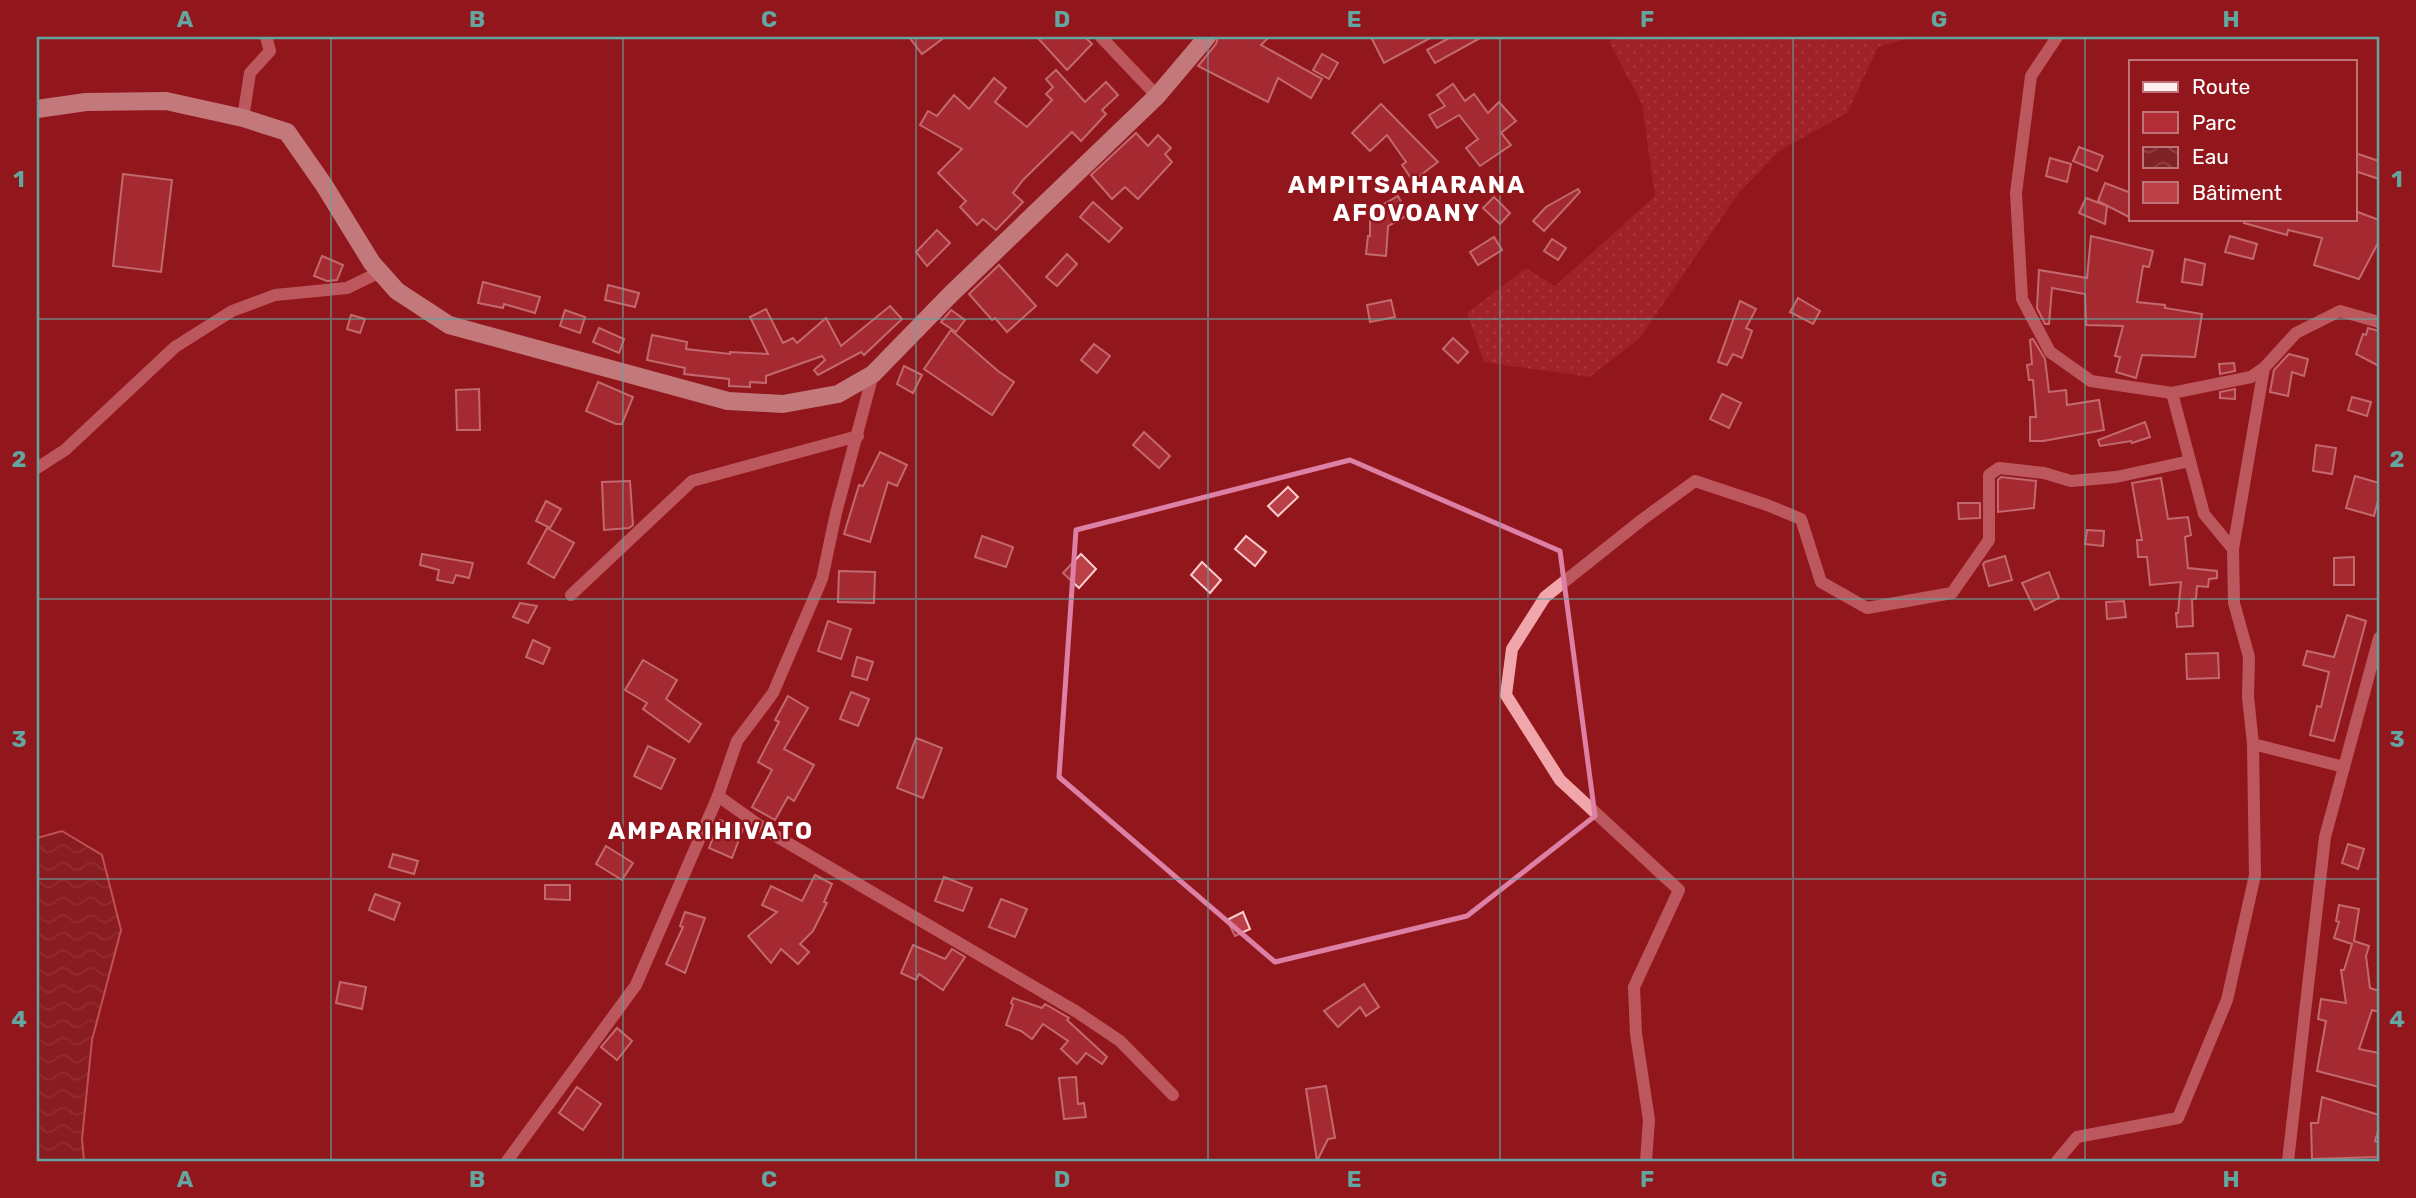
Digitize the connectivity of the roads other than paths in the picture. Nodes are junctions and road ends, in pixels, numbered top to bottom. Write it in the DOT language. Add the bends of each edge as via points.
graph roads {
  1 [pos="266,37"];
  2 [pos="1101,37"];
  3 [pos="1207,37"];
  4 [pos="2057,37"];
  5 [pos="1157,96"];
  6 [pos="37,109"];
  7 [pos="243,118"];
  8 [pos="380,272"];
  9 [pos="2379,323"];
  10 [pos="2264,368"];
  11 [pos="873,374"];
  12 [pos="2172,393"];
  13 [pos="858,436"];
  14 [pos="2190,461"];
  15 [pos="37,468"];
  16 [pos="2233,549"];
  17 [pos="570,594"];
  18 [pos="2379,638"];
  19 [pos="2253,744"];
  20 [pos="2344,768"];
  21 [pos="718,796"];
  22 [pos="1173,1095"];
  23 [pos="508,1161"];
  24 [pos="1646,1161"];
  25 [pos="2057,1161"];
  26 [pos="2288,1161"];
  1 -- 7 [label="street" via="270,51 250,73"];
  2 -- 5 [label="street"];
  3 -- 5 [label="main road"];
  4 -- 12 [label="street" via="2031,76 2027,104 2016,193 2022,299 2050,352 2091,381"];
  5 -- 11 [label="main road"];
  6 -- 7 [label="main road" via="86,102 166,101"];
  7 -- 8 [label="main road" via="287,132"];
  8 -- 11 [label="main road" via="397,291 449,325 728,401 783,404 824,397"];
  8 -- 15 [label="street" via="347,288 275,295 232,311 175,347 65,450"];
  9 -- 10 [label="street" via="2340,311 2296,334"];
  10 -- 12 [label="street" via="2251,377"];
  10 -- 16 [label="street"];
  11 -- 13 [label="street"];
  12 -- 14 [label="street"];
  13 -- 17 [label="street" via="692,481"];
  13 -- 21 [label="street" via="822,579 773,693 737,741"];
  14 -- 16 [label="street" via="2204,514"];
  14 -- 24 [label="street" via="2116,477 2071,481 1999,468 1989,475 1989,541 1952,593 1867,608 1821,582 1801,519 1695,481 1545,597 1512,649 1506,695 1560,780 1679,890 1634,987 1649,1121"];
  16 -- 19 [label="street" via="2234,603 2249,657"];
  18 -- 20 [label="street"];
  19 -- 20 [label="street"];
  19 -- 25 [label="street" via="2255,875 2227,1000 2178,1118 2077,1137"];
  20 -- 26 [label="street" via="2325,837"];
  21 -- 22 [label="street" via="769,832 1077,1012 1120,1041"];
  21 -- 23 [label="street" via="636,985"];
}
